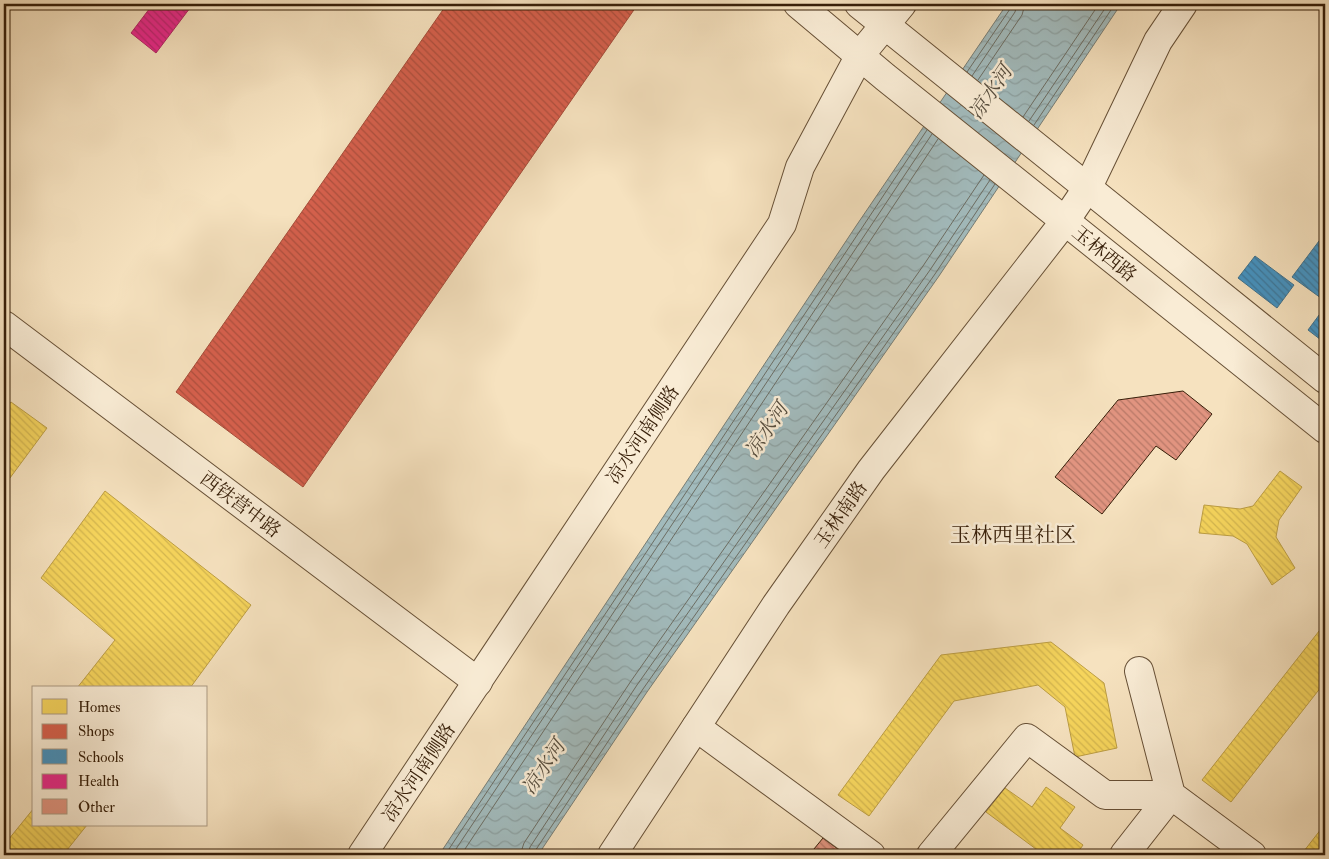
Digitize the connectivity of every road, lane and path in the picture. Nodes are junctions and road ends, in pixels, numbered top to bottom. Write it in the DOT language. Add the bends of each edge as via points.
graph roads {
  1 [pos="798,4"];
  2 [pos="859,4"];
  3 [pos="902,4"];
  4 [pos="1183,4"];
  5 [pos="885,24"];
  6 [pos="860,55"];
  7 [pos="1088,187"];
  8 [pos="1065,221"];
  9 [pos="4,325"];
  10 [pos="1325,379"];
  11 [pos="1325,429"];
  12 [pos="1139,671"];
  13 [pos="478,682"];
  14 [pos="696,727"];
  15 [pos="1172,794"];
  16 [pos="362,855"];
  17 [pos="612,855"];
  18 [pos="871,855"];
  19 [pos="931,855"];
  20 [pos="1124,855"];
  21 [pos="1252,855"];
  1 -- 6 [label="street, 玉林西路"];
  2 -- 5 [label="street"];
  3 -- 5 [label="street, 凉水河南侧路"];
  4 -- 7 [label="street, 玉林南路" via="1158,41"];
  5 -- 6 [label="street, 凉水河南侧路"];
  5 -- 7 [label="street"];
  6 -- 8 [label="street, 玉林西路"];
  6 -- 13 [label="street, 凉水河南侧路" via="800,167 782,224"];
  7 -- 8 [label="street, 玉林南路"];
  7 -- 10 [label="street"];
  8 -- 11 [label="street, 玉林西路"];
  8 -- 14 [label="street, 玉林南路" via="871,470 776,605"];
  9 -- 13 [label="street, 西铁营中路"];
  12 -- 15 [label="street"];
  13 -- 16 [label="street, 凉水河南侧路"];
  14 -- 17 [label="street, 玉林南路"];
  14 -- 18 [label="street"];
  15 -- 19 [label="street" via="1105,795 1027,738"];
  15 -- 20 [label="street"];
  15 -- 21 [label="street"];
}
